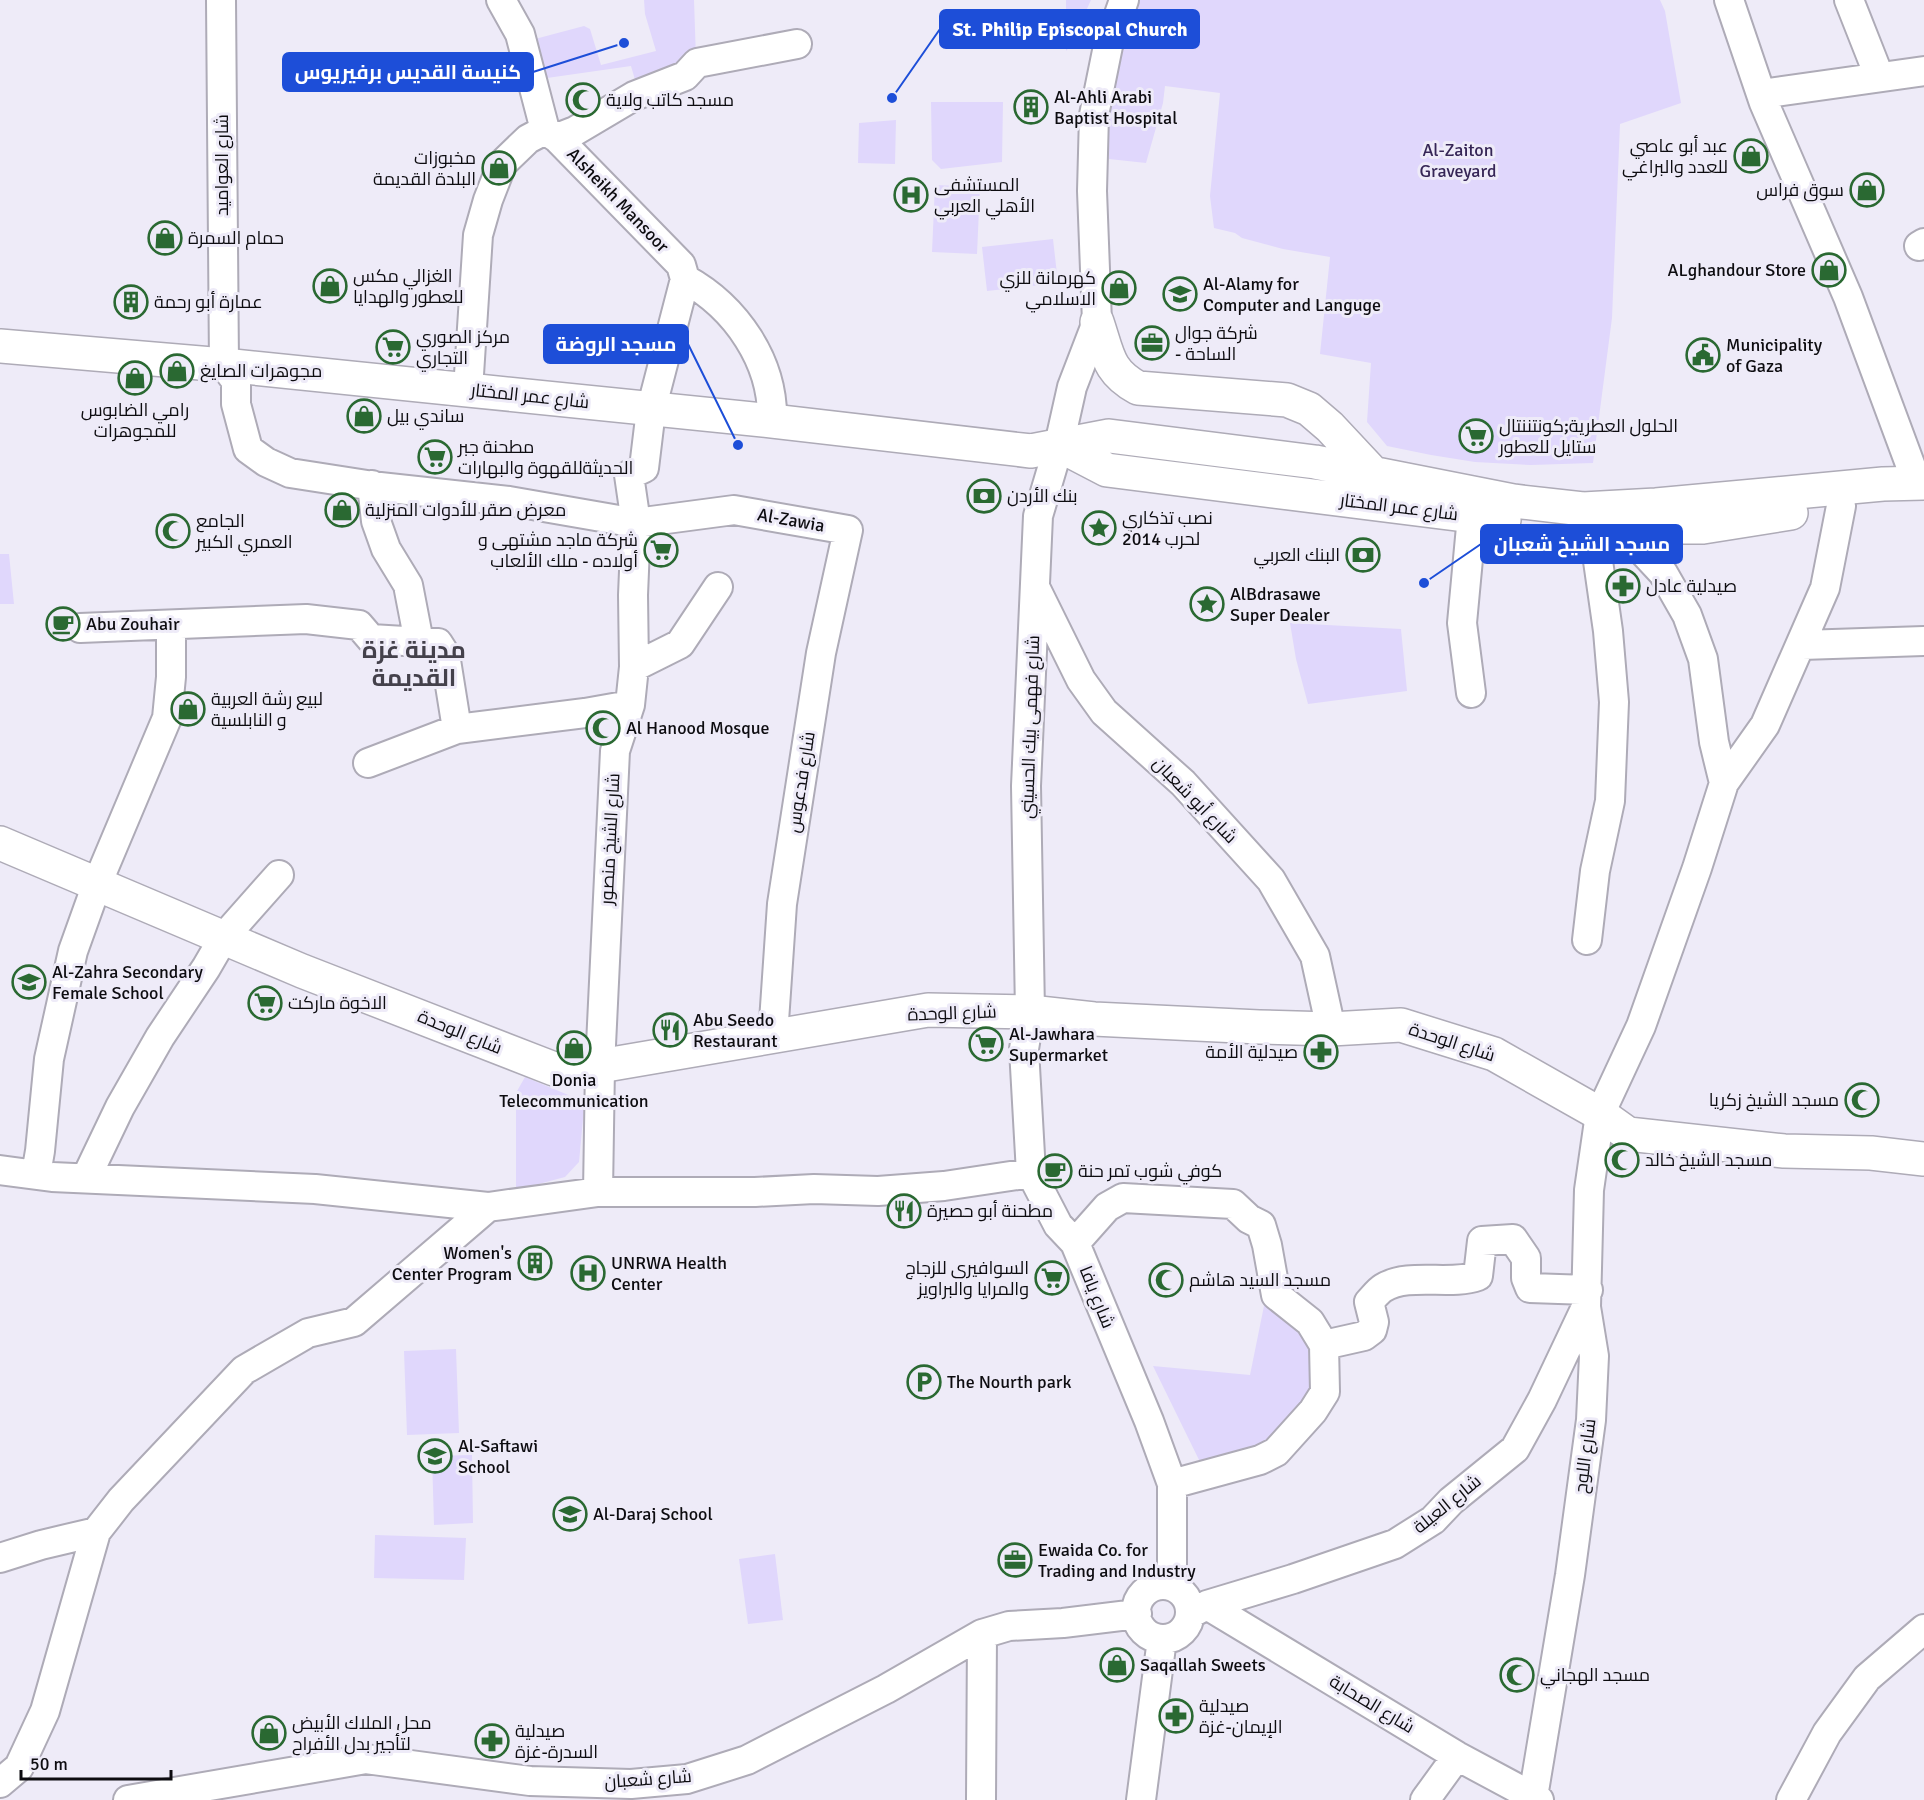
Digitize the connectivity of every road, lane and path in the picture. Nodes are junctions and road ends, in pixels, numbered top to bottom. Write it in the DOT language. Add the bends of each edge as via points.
graph roads {
  1 [pos="221,0"];
  2 [pos="501,0"];
  3 [pos="1124,0"];
  4 [pos="1730,0"];
  5 [pos="1849,0"];
  6 [pos="797,44"];
  7 [pos="1924,70"];
  8 [pos="1879,76"];
  9 [pos="1761,94"];
  10 [pos="551,134"];
  11 [pos="685,279"];
  12 [pos="1097,322"];
  13 [pos="0,346"];
  14 [pos="224,365"];
  15 [pos="468,390"];
  16 [pos="651,410"];
  17 [pos="772,421"];
  18 [pos="1059,445"];
  19 [pos="1374,474"];
  20 [pos="372,486"];
  21 [pos="1922,488"];
  22 [pos="1841,506"];
  23 [pos="1472,516"];
  24 [pos="636,523"];
  25 [pos="1606,526"];
  26 [pos="848,530"];
  27 [pos="1035,585"];
  28 [pos="718,587"];
  29 [pos="171,626"];
  30 [pos="80,628"];
  31 [pos="419,642"];
  32 [pos="1924,642"];
  33 [pos="1802,645"];
  34 [pos="634,667"];
  35 [pos="1471,693"];
  36 [pos="630,705"];
  37 [pos="457,729"];
  38 [pos="368,764"];
  39 [pos="1724,783"];
  40 [pos="0,843"];
  41 [pos="279,875"];
  42 [pos="97,884"];
  43 [pos="224,937"];
  44 [pos="1587,940"];
  45 [pos="1030,1012"];
  46 [pos="1331,1029"];
  47 [pos="772,1036"];
  48 [pos="600,1066"];
  49 [pos="1600,1114"];
  50 [pos="1924,1159"];
  51 [pos="0,1170"];
  52 [pos="1031,1173"];
  53 [pos="36,1174"];
  54 [pos="86,1178"];
  55 [pos="598,1192"];
  56 [pos="488,1207"];
  57 [pos="1075,1243"];
  58 [pos="1587,1298"];
  59 [pos="1324,1345"];
  60 [pos="1172,1484"];
  61 [pos="96,1532"];
  62 [pos="0,1558"];
  63 [pos="1172,1586"];
  64 [pos="1199,1610"];
  65 [pos="1137,1614"];
  66 [pos="1924,1629"];
  67 [pos="982,1634"];
  68 [pos="1162,1639"];
  69 [pos="1457,1756"];
  70 [pos="0,1783"];
  71 [pos="232,1791"];
  72 [pos="651,1791"];
  73 [pos="157,1797"];
  74 [pos="1536,1799"];
  75 [pos="128,1800"];
  76 [pos="981,1800"];
  77 [pos="1141,1800"];
  78 [pos="1425,1800"];
  79 [pos="1791,1800"];
  1 -- 14 [label="street, شارع العواميد"];
  2 -- 10 [label="street, Alsheikh Mansoor" via="520,34"];
  3 -- 12 [label="street" via="1108,46 1094,115 1092,191"];
  4 -- 9 [label="street"];
  5 -- 8 [label="street"];
  6 -- 10 [label="street" via="697,63 685,76 634,96 575,131"];
  7 -- 8 [label="street"];
  8 -- 9 [label="street"];
  9 -- 21 [label="street" via="1848,297"];
  10 -- 11 [label="street, Alsheikh Mansoor" via="681,265"];
  10 -- 15 [label="street" via="528,140 502,164 488,200 478,236"];
  11 -- 16 [label="street"];
  11 -- 17 [label="street" via="707,293 753,344 771,392"];
  12 -- 18 [label="street, شارع فهمى بيك الحسيني" via="1072,387"];
  12 -- 19 [label="main road" via="1113,368 1138,388 1287,400 1309,409"];
  13 -- 14 [label="main road, شارع عمر المختار"];
  14 -- 15 [label="main road, شارع عمر المختار"];
  14 -- 20 [label="street, Al-Zawia" via="236,381 236,404 248,449 290,473"];
  15 -- 16 [label="main road, شارع عمر المختار"];
  16 -- 17 [label="main road, شارع عمر المختار"];
  16 -- 24 [label="street, شارع الشيخ منصور" via="644,468 629,475"];
  17 -- 18 [label="main road, شارع عمر المختار" via="1031,451"];
  18 -- 19 [label="main road, شارع عمر المختار" via="1109,436 1315,462"];
  18 -- 23 [label="main road, شارع عمر المختار" via="1107,470"];
  18 -- 27 [label="street, شارع فهمى بيك الحسيني" via="1038,516"];
  19 -- 21 [label="main road, شارع عمر المختار" via="1513,501 1583,509 1656,506 1883,484"];
  20 -- 24 [label="street, Al-Zawia" via="509,501"];
  20 -- 31 [label="street" via="376,520 386,549 408,585"];
  21 -- 22 [label="main road, شارع عمر المختار" via="1847,508"];
  22 -- 25 [label="main road, شارع عمر المختار" via="1703,527"];
  22 -- 33 [label="street" via="1825,588"];
  23 -- 25 [label="main road, شارع عمر المختار"];
  23 -- 35 [label="street" via="1462,623"];
  24 -- 26 [label="street, Al-Zawia" via="734,510"];
  24 -- 34 [label="street, شارع الشيخ منصور"];
  25 -- 39 [label="street" via="1664,573 1687,615 1703,659 1714,742"];
  25 -- 44 [label="street" via="1614,702 1610,801 1595,871"];
  26 -- 47 [label="street, شارع فدعوس" via="821,653 784,892"];
  27 -- 45 [label="street, شارع فهمى بيك الحسيني" via="1026,786"];
  27 -- 46 [label="street, شارع أبو شعبان" via="1080,680 1104,712 1183,783 1271,880 1315,956"];
  28 -- 34 [label="street" via="680,645"];
  29 -- 30 [label="street"];
  29 -- 31 [label="street" via="306,619 359,626 371,639"];
  29 -- 42 [label="street" via="167,718"];
  31 -- 37 [label="street" via="438,643 445,654"];
  32 -- 33 [label="street"];
  33 -- 39 [label="street" via="1765,725"];
  34 -- 36 [label="street, شارع الشيخ منصور"];
  36 -- 37 [label="street"];
  36 -- 48 [label="street, شارع الشيخ منصور" via="615,751"];
  37 -- 38 [label="street"];
  39 -- 49 [label="street, شارع اللوح" via="1641,1026"];
  40 -- 42 [label="main road, شارع الوحدة"];
  41 -- 43 [label="street"];
  42 -- 43 [label="main road, شارع الوحدة"];
  42 -- 53 [label="street" via="73,951 57,1019"];
  43 -- 48 [label="main road, شارع الوحدة" via="554,1069"];
  43 -- 54 [label="street" via="159,1037"];
  45 -- 46 [label="main road, شارع الوحدة" via="1094,1019"];
  45 -- 47 [label="main road, شارع الوحدة" via="928,1010"];
  45 -- 52 [label="street, شارع يافا" via="1024,1048"];
  46 -- 49 [label="main road, شارع الوحدة" via="1401,1025 1494,1054"];
  47 -- 48 [label="main road, شارع الوحدة"];
  48 -- 55 [label="street"];
  49 -- 50 [label="main road, شارع الوحدة" via="1628,1134 1784,1151"];
  49 -- 58 [label="street, شارع اللوح" via="1589,1190"];
  51 -- 53 [label="street"];
  52 -- 55 [label="street" via="878,1191"];
  52 -- 57 [label="street, شارع يافا" via="1058,1226"];
  53 -- 54 [label="street"];
  54 -- 56 [label="street" via="315,1190"];
  55 -- 56 [label="street"];
  56 -- 61 [label="street" via="354,1322 308,1333 244,1370 121,1500"];
  57 -- 59 [label="street" via="1107,1207 1123,1198 1233,1204 1262,1225 1275,1295 1310,1322"];
  57 -- 60 [label="street, شارع يافا"];
  58 -- 59 [label="street" via="1530,1288 1526,1258 1513,1239 1482,1241 1478,1276 1467,1280 1401,1282 1382,1288 1369,1302 1372,1330 1364,1336"];
  58 -- 64 [label="street, شارع العيلة" via="1542,1400 1515,1449 1451,1500 1433,1520 1395,1544"];
  58 -- 74 [label="street, شارع اللوح" via="1594,1356 1591,1420"];
  59 -- 60 [label="street" via="1325,1392 1276,1452"];
  60 -- 63 [label="street, شارع يافا"];
  61 -- 62 [label="street"];
  61 -- 70 [label="street" via="45,1711 19,1767"];
  63 -- 64 [label="street"];
  63 -- 65 [label="street" via="1147,1591 1137,1605"];
  64 -- 68 [label="street" via="1181,1632"];
  64 -- 69 [label="street, شارع الصحابة"];
  65 -- 67 [label="street, شارع شعبان" via="1009,1626"];
  65 -- 68 [label="street" via="1148,1634"];
  66 -- 79 [label="street" via="1867,1678 1827,1733"];
  67 -- 72 [label="street, شارع شعبان" via="886,1689 747,1760"];
  67 -- 76 [label="street"];
  68 -- 77 [label="street"];
  69 -- 74 [label="street, شارع الصحابة"];
  69 -- 78 [label="street"];
  71 -- 72 [label="street, شارع شعبان" via="366,1759 530,1781 631,1784"];
  71 -- 73 [label="street, شارع شعبان"];
  73 -- 75 [label="street, شارع شعبان"];
}
